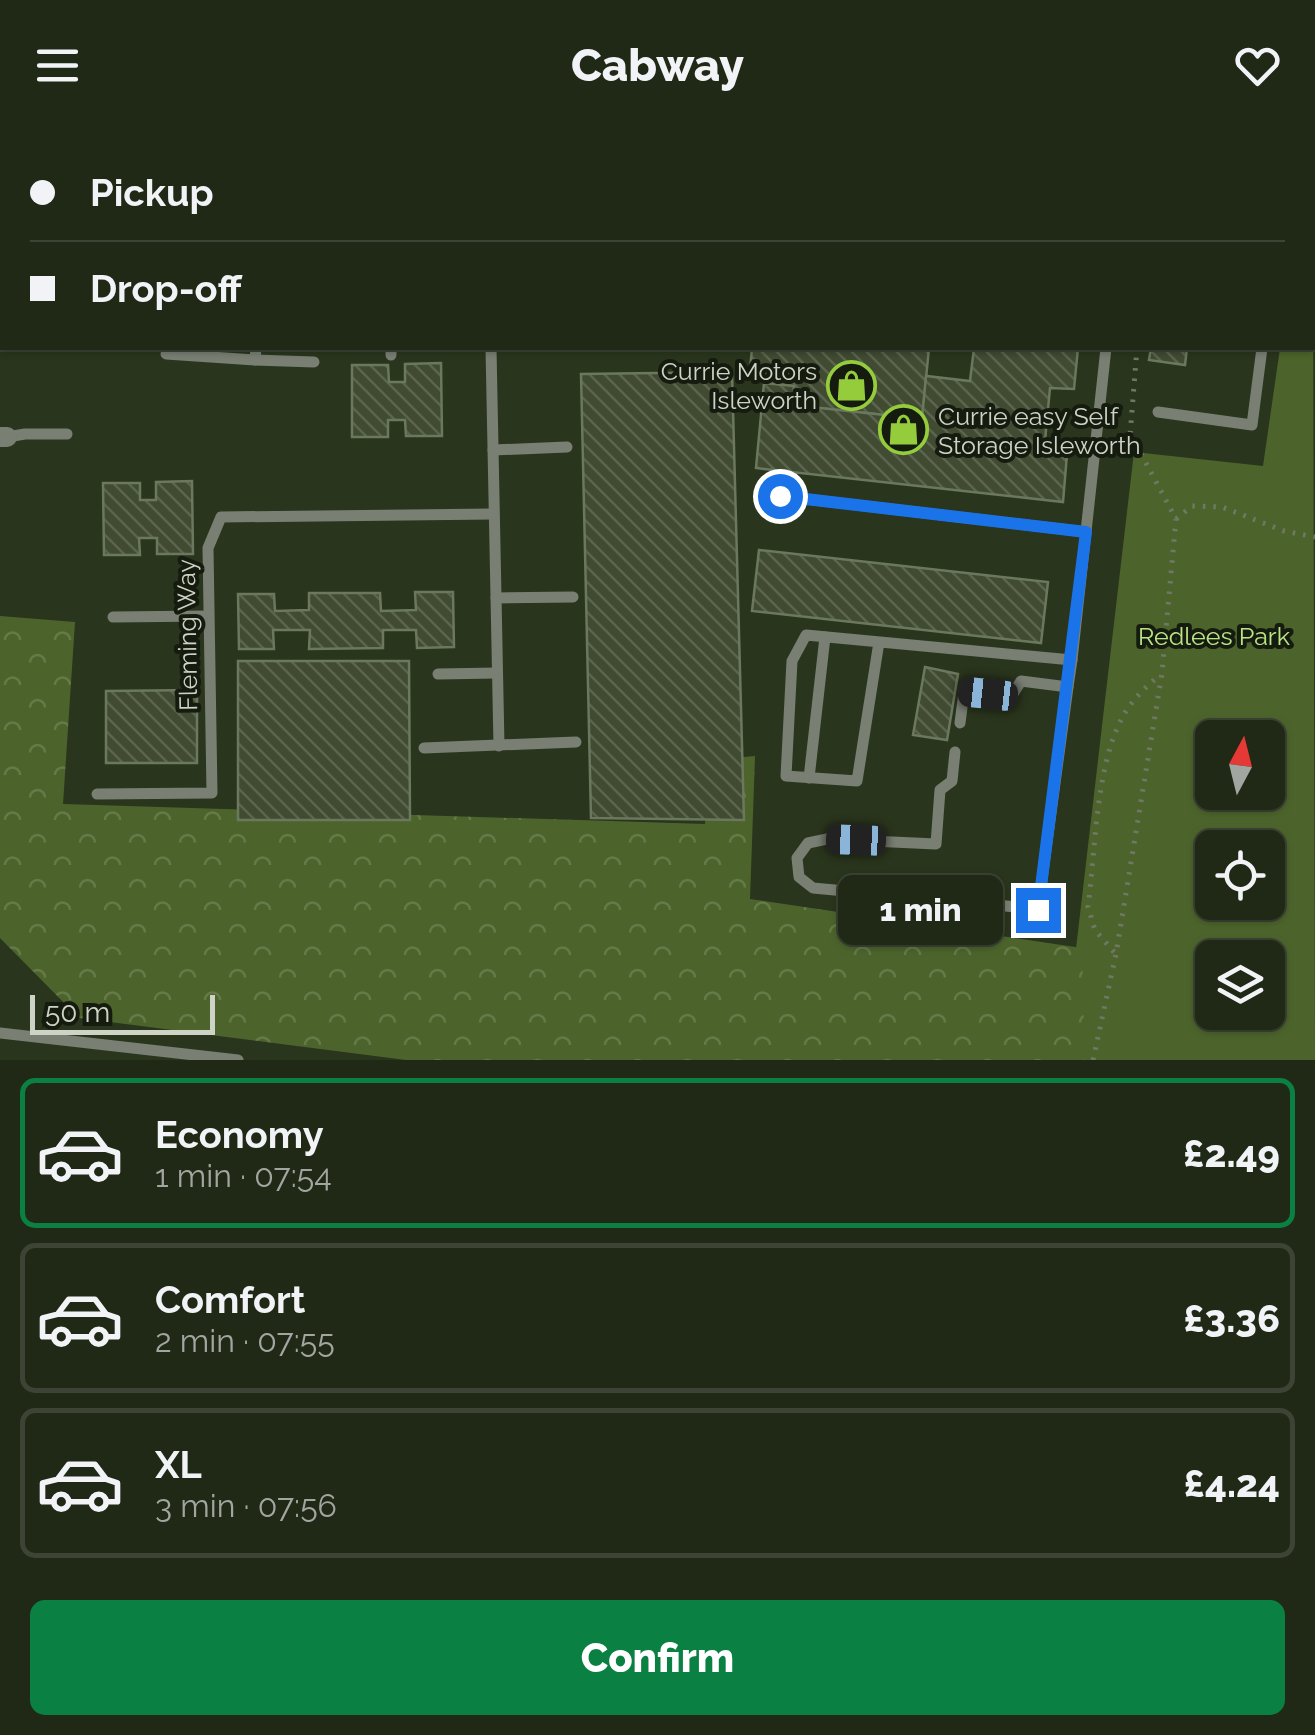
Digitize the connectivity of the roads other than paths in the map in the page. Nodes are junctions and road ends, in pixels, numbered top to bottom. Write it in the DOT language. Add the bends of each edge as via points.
graph roads {
  1 [pos="491,350"];
  2 [pos="1106,350"];
  3 [pos="1262,350"];
  4 [pos="166,354"];
  5 [pos="256,354"];
  6 [pos="314,362"];
  7 [pos="1158,412"];
  8 [pos="68,434"];
  9 [pos="4,437"];
  10 [pos="567,447"];
  11 [pos="492,450"];
  12 [pos="780,496"];
  13 [pos="494,514"];
  14 [pos="1086,532"];
  15 [pos="573,597"];
  16 [pos="496,598"];
  17 [pos="208,616"];
  18 [pos="113,617"];
  19 [pos="825,637"];
  20 [pos="878,642"];
  21 [pos="1072,660"];
  22 [pos="498,673"];
  23 [pos="438,674"];
  24 [pos="1068,687"];
  25 [pos="960,723"];
  26 [pos="576,742"];
  27 [pos="499,746"];
  28 [pos="424,748"];
  29 [pos="956,752"];
  30 [pos="809,778"];
  31 [pos="97,794"];
  32 [pos="0,1034"];
  33 [pos="238,1060"];
  1 -- 11 [label="lane"];
  2 -- 14 [label="lane"];
  3 -- 7 [label="lane" via="1252,424"];
  4 -- 5 [label="lane"];
  5 -- 6 [label="lane"];
  8 -- 9 [label="lane"];
  10 -- 11 [label="lane"];
  11 -- 13 [label="lane"];
  12 -- 14 [label="lane"];
  13 -- 16 [label="lane"];
  13 -- 17 [label="lane, Fleming Way" via="221,517 208,548"];
  14 -- 21 [label="lane"];
  15 -- 16 [label="lane"];
  16 -- 22 [label="lane"];
  17 -- 18 [label="lane"];
  17 -- 31 [label="lane, Fleming Way" via="212,792"];
  19 -- 20 [label="lane"];
  19 -- 30 [label="lane"];
  19 -- 30 [label="lane" via="806,635 792,660 786,776"];
  20 -- 21 [label="lane"];
  20 -- 30 [label="lane" via="857,781"];
  21 -- 24 [label="lane"];
  22 -- 23 [label="lane"];
  22 -- 27 [label="lane"];
  24 -- 25 [label="lane" via="1021,681 1011,697 964,692"];
  24 -- 29 [label="lane" via="1038,910 812,888 800,877 797,858 808,844 827,838 936,844 940,790 952,781"];
  26 -- 27 [label="lane"];
  27 -- 28 [label="lane"];
  32 -- 33 [label="lane"];
}
